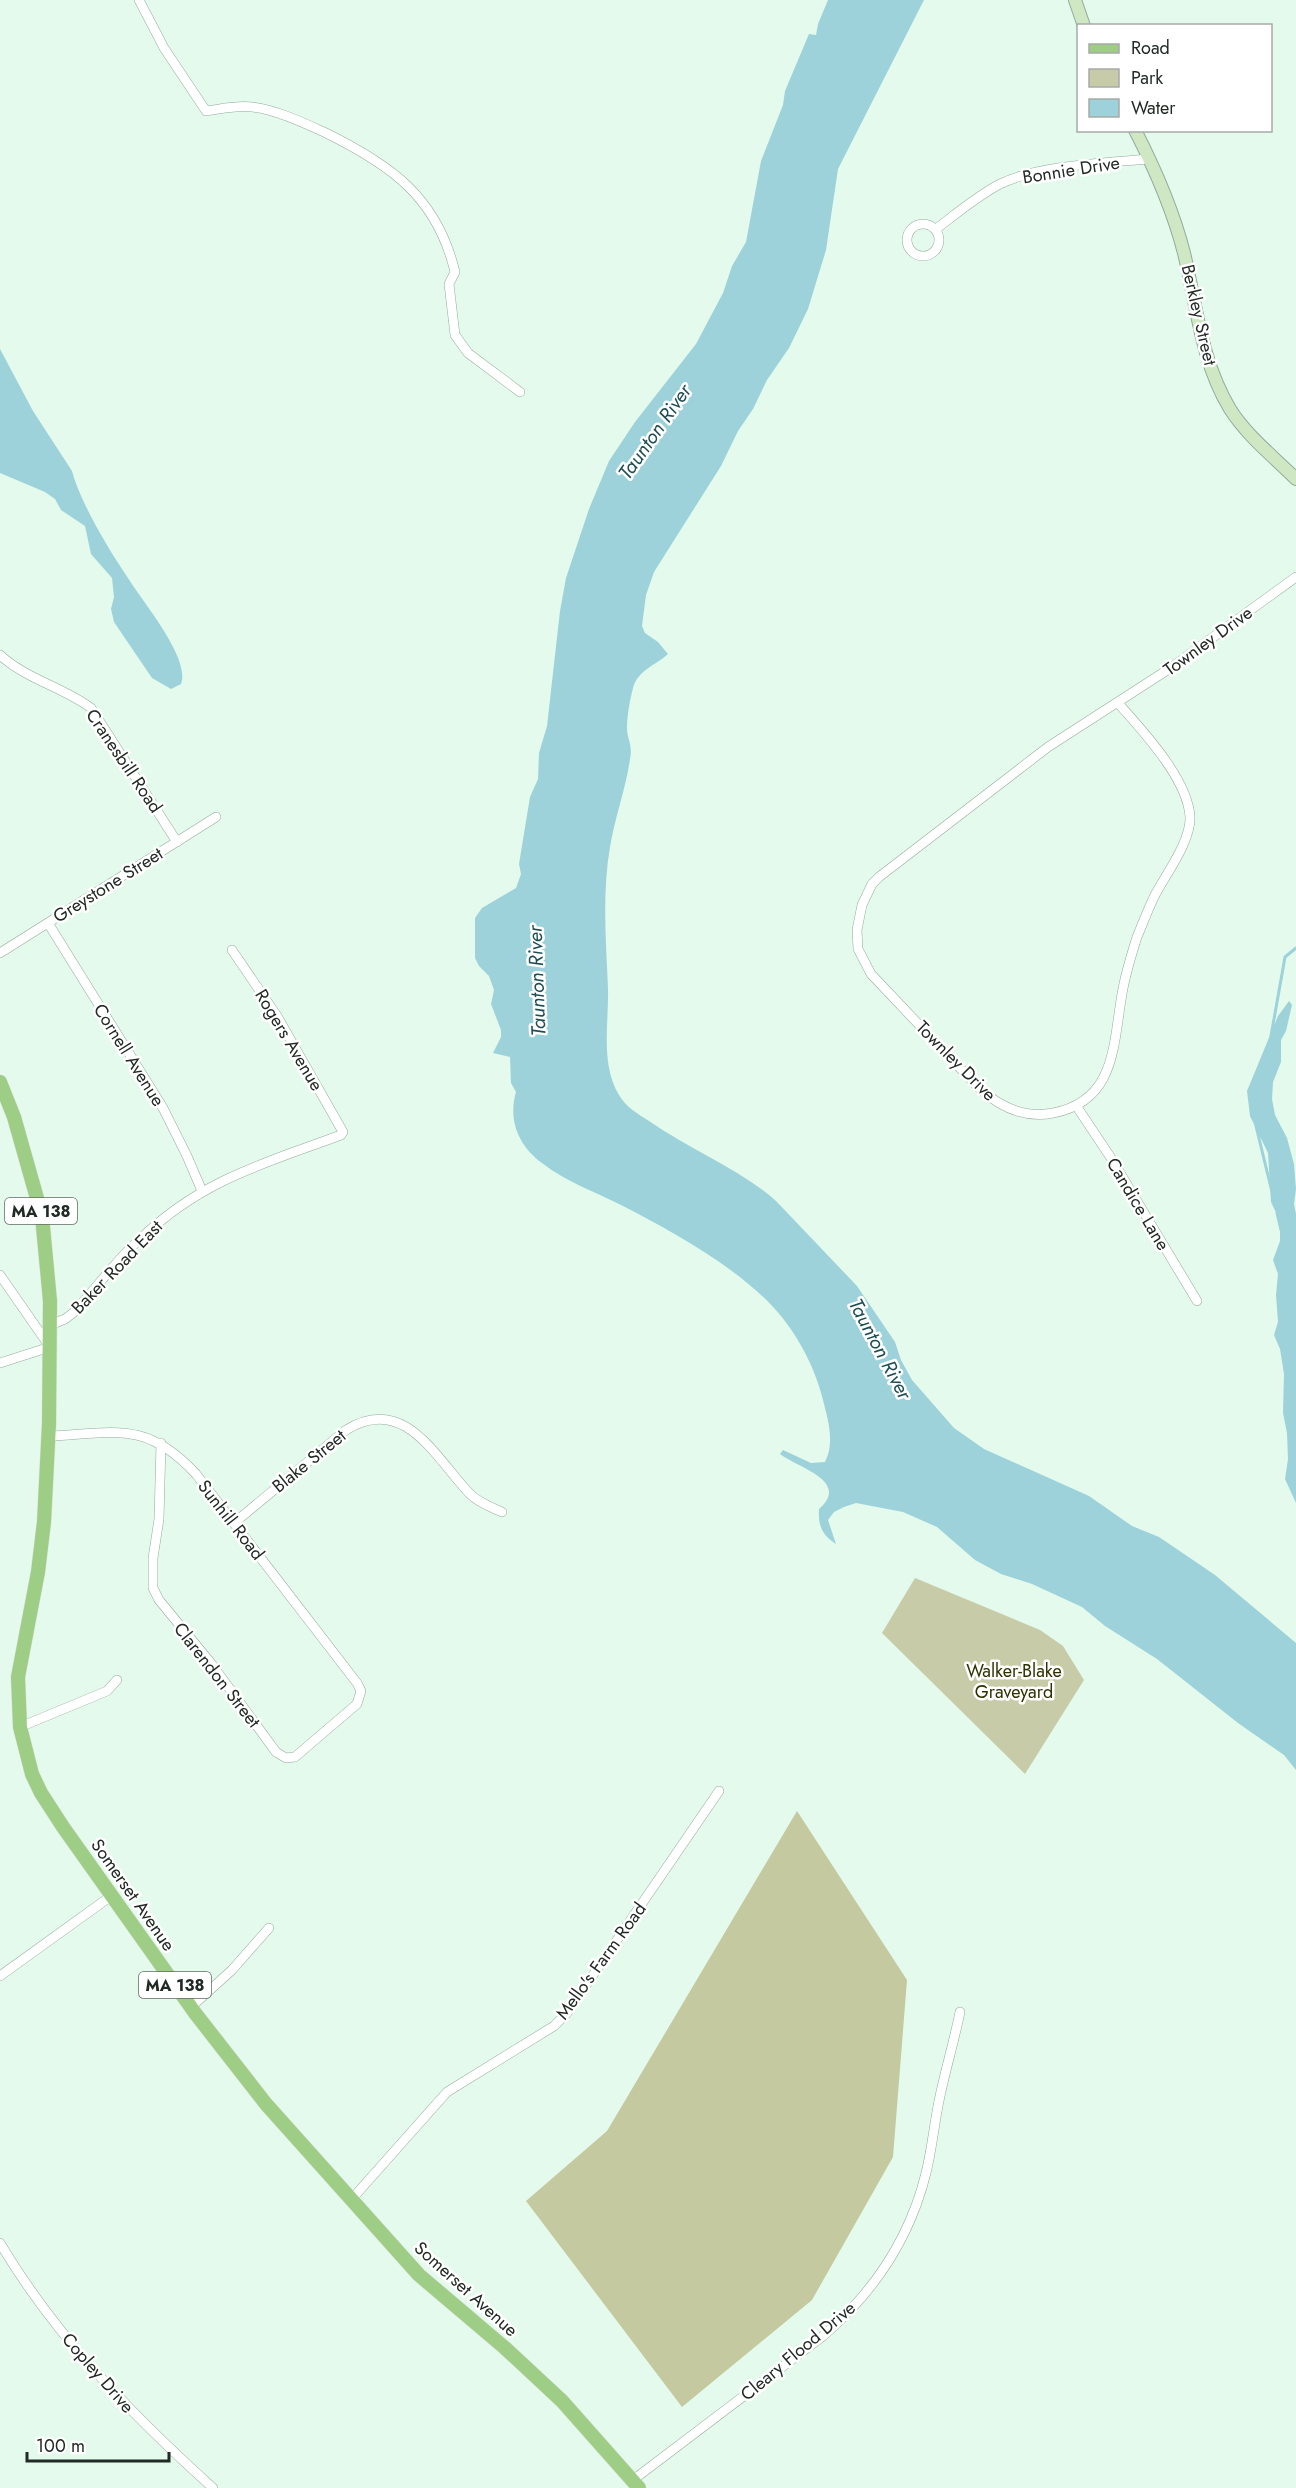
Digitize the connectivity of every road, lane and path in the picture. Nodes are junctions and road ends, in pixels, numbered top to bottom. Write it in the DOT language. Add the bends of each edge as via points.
graph roads {
  1 [pos="139,0"];
  2 [pos="1074,0"];
  3 [pos="1083,24"];
  4 [pos="1136,132"];
  5 [pos="1149,159"];
  6 [pos="936,229"];
  7 [pos="520,392"];
  8 [pos="1296,479"];
  9 [pos="1296,577"];
  10 [pos="0,655"];
  11 [pos="1118,703"];
  12 [pos="216,817"];
  13 [pos="177,842"];
  14 [pos="48,923"];
  15 [pos="232,950"];
  16 [pos="0,953"];
  17 [pos="0,1082"];
  18 [pos="1077,1107"];
  19 [pos="343,1131"];
  20 [pos="202,1191"];
  21 [pos="0,1275"];
  22 [pos="1197,1301"];
  23 [pos="50,1325"];
  24 [pos="50,1347"];
  25 [pos="0,1363"];
  26 [pos="49,1436"];
  27 [pos="161,1443"];
  28 [pos="502,1512"];
  29 [pos="234,1523"];
  30 [pos="117,1680"];
  31 [pos="20,1727"];
  32 [pos="286,1758"];
  33 [pos="719,1791"];
  34 [pos="111,1896"];
  35 [pos="269,1928"];
  36 [pos="0,1976"];
  37 [pos="191,2007"];
  38 [pos="960,2012"];
  39 [pos="351,2200"];
  40 [pos="0,2243"];
  41 [pos="636,2484"];
  42 [pos="213,2488"];
  1 -- 7 [label="street" via="164,48 207,111 252,106 297,121 368,156 411,188 436,221 452,260 455,272 449,284 455,335 468,353"];
  2 -- 3 [label="main road"];
  4 -- 5 [label="main road, Berkley Street"];
  5 -- 6 [label="street, Bonnie Drive" via="1073,166 1014,179 992,189"];
  5 -- 8 [label="main road, Berkley Street" via="1180,237 1198,328 1215,379 1240,423"];
  9 -- 11 [label="street, Townley Drive"];
  10 -- 13 [label="street, Cranesbill Road" via="92,708"];
  11 -- 18 [label="street" via="1176,778 1188,804 1190,820 1188,832 1154,897 1133,949 1109,1067 1097,1088"];
  11 -- 18 [label="street, Townley Drive" via="1040,752 879,877 862,905 857,930 858,949 871,974 990,1097 1031,1115"];
  12 -- 13 [label="street, Greystone Street"];
  13 -- 14 [label="street, Greystone Street"];
  14 -- 16 [label="street, Greystone Street"];
  14 -- 20 [label="street, Cornell Avenue" via="163,1108"];
  15 -- 19 [label="street, Rogers Avenue" via="277,1016"];
  17 -- 23 [label="main road, MA 138" via="42,1216"];
  18 -- 22 [label="street, Candice Lane"];
  19 -- 20 [label="street, Baker Road East"];
  20 -- 23 [label="street, Baker Road East" via="139,1239 73,1313"];
  21 -- 24 [label="street"];
  23 -- 24 [label="main road, MA 138"];
  24 -- 25 [label="street"];
  24 -- 26 [label="main road, Somerset Avenue / MA 138"];
  26 -- 27 [label="street, Sunhill Road" via="129,1433"];
  26 -- 31 [label="main road, Somerset Avenue / MA 138" via="40,1558 18,1677"];
  27 -- 29 [label="street, Sunhill Road" via="195,1474"];
  27 -- 32 [label="street, Clarendon Street" via="153,1588 276,1752"];
  28 -- 29 [label="street, Blake Street" via="471,1494 414,1431 396,1422 375,1420 346,1430"];
  29 -- 32 [label="street, Sunhill Road" via="357,1683 361,1695 355,1706 299,1755"];
  30 -- 31 [label="street" via="107,1691"];
  31 -- 34 [label="main road, Somerset Avenue / MA 138" via="27,1760 41,1793"];
  33 -- 39 [label="street, Mello's Farm Road" via="567,2013 554,2026 447,2092"];
  34 -- 36 [label="street"];
  34 -- 37 [label="main road, Somerset Avenue / MA 138"];
  35 -- 37 [label="street" via="232,1971"];
  37 -- 39 [label="main road, Somerset Avenue / MA 138" via="266,2104"];
  38 -- 41 [label="street, Cleary Flood Drive" via="917,2202 873,2286 823,2336"];
  39 -- 41 [label="main road, Somerset Avenue / MA 138" via="419,2275 562,2401"];
  40 -- 42 [label="street, Copley Drive" via="88,2365"];
}
